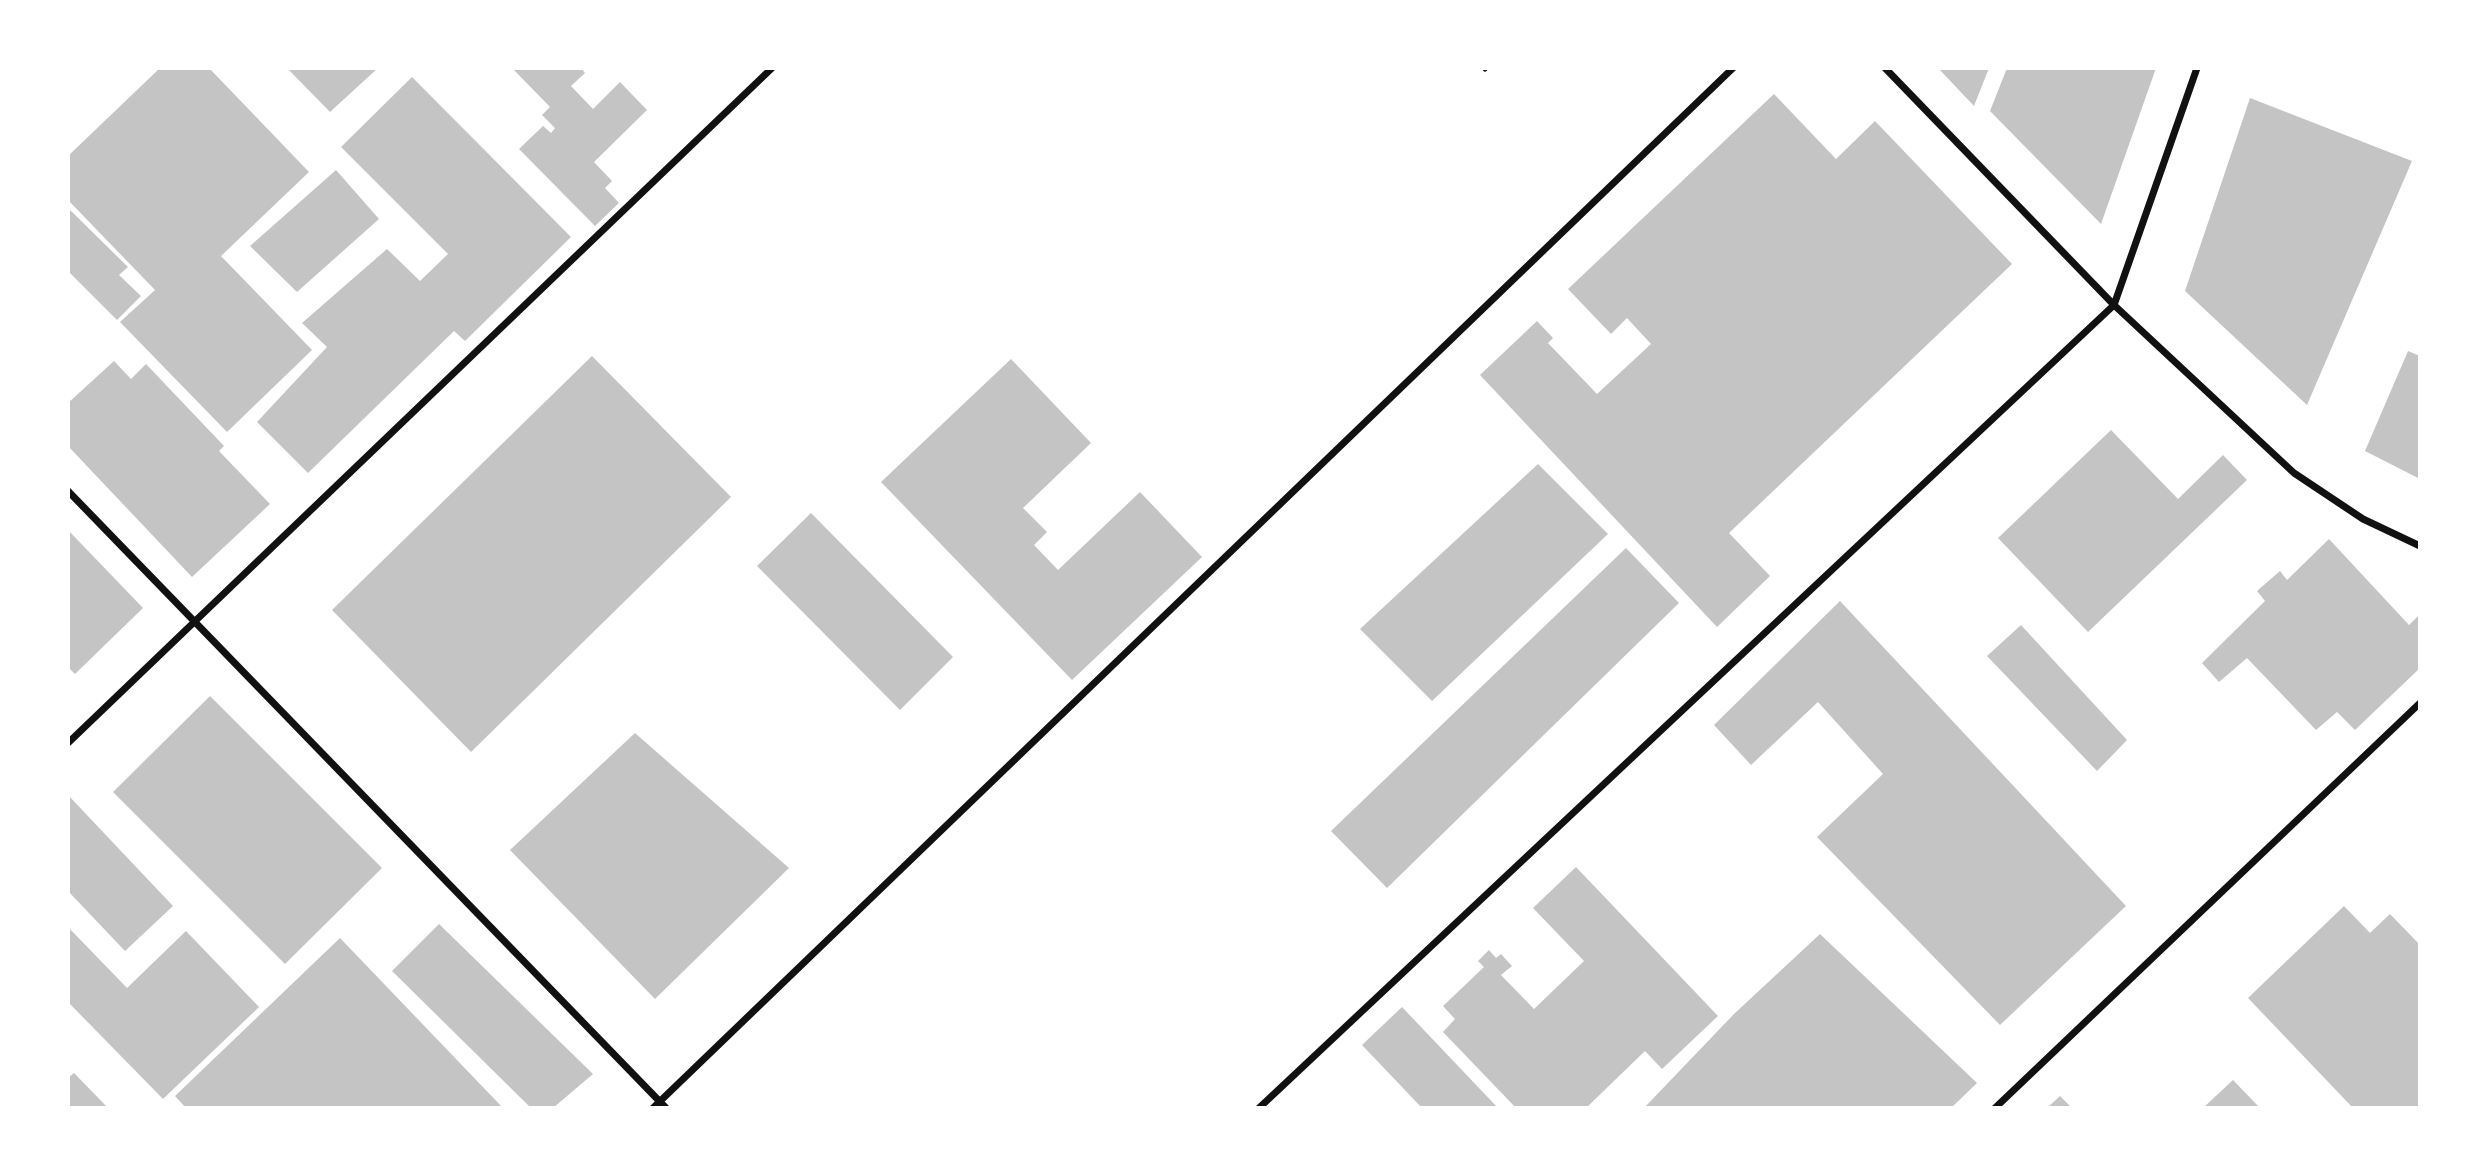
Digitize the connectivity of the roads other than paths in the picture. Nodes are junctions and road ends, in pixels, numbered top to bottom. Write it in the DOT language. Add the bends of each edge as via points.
graph roads {
  1 [pos="772,68"];
  2 [pos="1733,68"];
  3 [pos="1885,68"];
  4 [pos="2197,68"];
  5 [pos="2113,304"];
  6 [pos="68,491"];
  7 [pos="2420,546"];
  8 [pos="194,621"];
  9 [pos="2420,703"];
  10 [pos="68,743"];
  11 [pos="663,1105"];
  12 [pos="653,1108"];
  13 [pos="1259,1108"];
  14 [pos="1995,1108"];
  1 -- 8 [label="street"];
  2 -- 11 [label="street"];
  3 -- 5 [label="street"];
  4 -- 5 [label="street"];
  5 -- 7 [label="street" via="2294,473 2363,519"];
  5 -- 13 [label="street"];
  6 -- 8 [label="street"];
  8 -- 10 [label="street"];
  8 -- 11 [label="street"];
  9 -- 14 [label="street"];
  11 -- 12 [label="street"];
}
